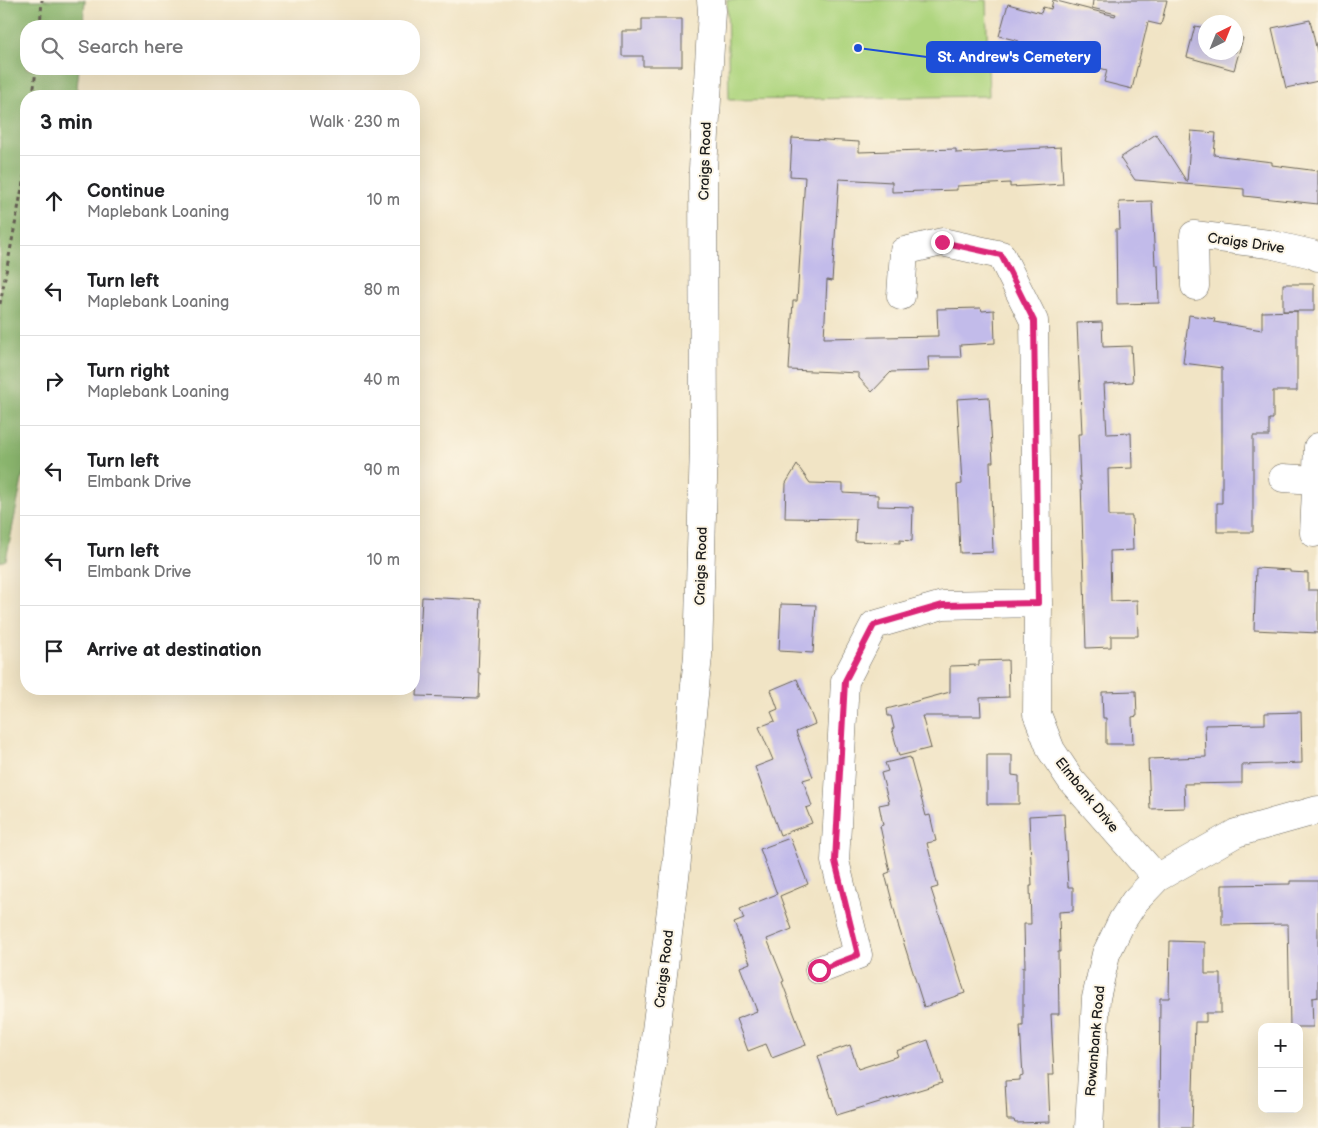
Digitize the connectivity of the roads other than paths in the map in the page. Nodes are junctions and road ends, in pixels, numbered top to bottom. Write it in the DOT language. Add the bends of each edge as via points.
graph roads {
  1 [pos="711,0"];
  2 [pos="1318,257"];
  3 [pos="1195,286"];
  4 [pos="900,296"];
  5 [pos="1318,447"];
  6 [pos="1283,478"];
  7 [pos="1316,480"];
  8 [pos="1314,533"];
  9 [pos="1038,603"];
  10 [pos="1318,810"];
  11 [pos="1157,878"];
  12 [pos="819,970"];
  13 [pos="641,1128"];
  14 [pos="1089,1128"];
  1 -- 13 [label="street, Craigs Road" via="703,169 704,446 698,656 654,1054"];
  2 -- 3 [label="street, Craigs Drive" via="1269,244 1194,235"];
  4 -- 9 [label="street, Elmbank Drive" via="904,252 942,242 1001,255 1034,321"];
  5 -- 7 [label="street"];
  6 -- 7 [label="street"];
  7 -- 8 [label="street"];
  9 -- 11 [label="street, Elmbank Drive" via="1037,714 1051,750 1071,780"];
  9 -- 12 [label="street" via="943,605 874,625 845,681 835,861 858,955"];
  10 -- 11 [label="street, Rowanbank Road" via="1236,833"];
  11 -- 14 [label="street, Rowanbank Road" via="1135,901 1106,954 1096,998"];
}
